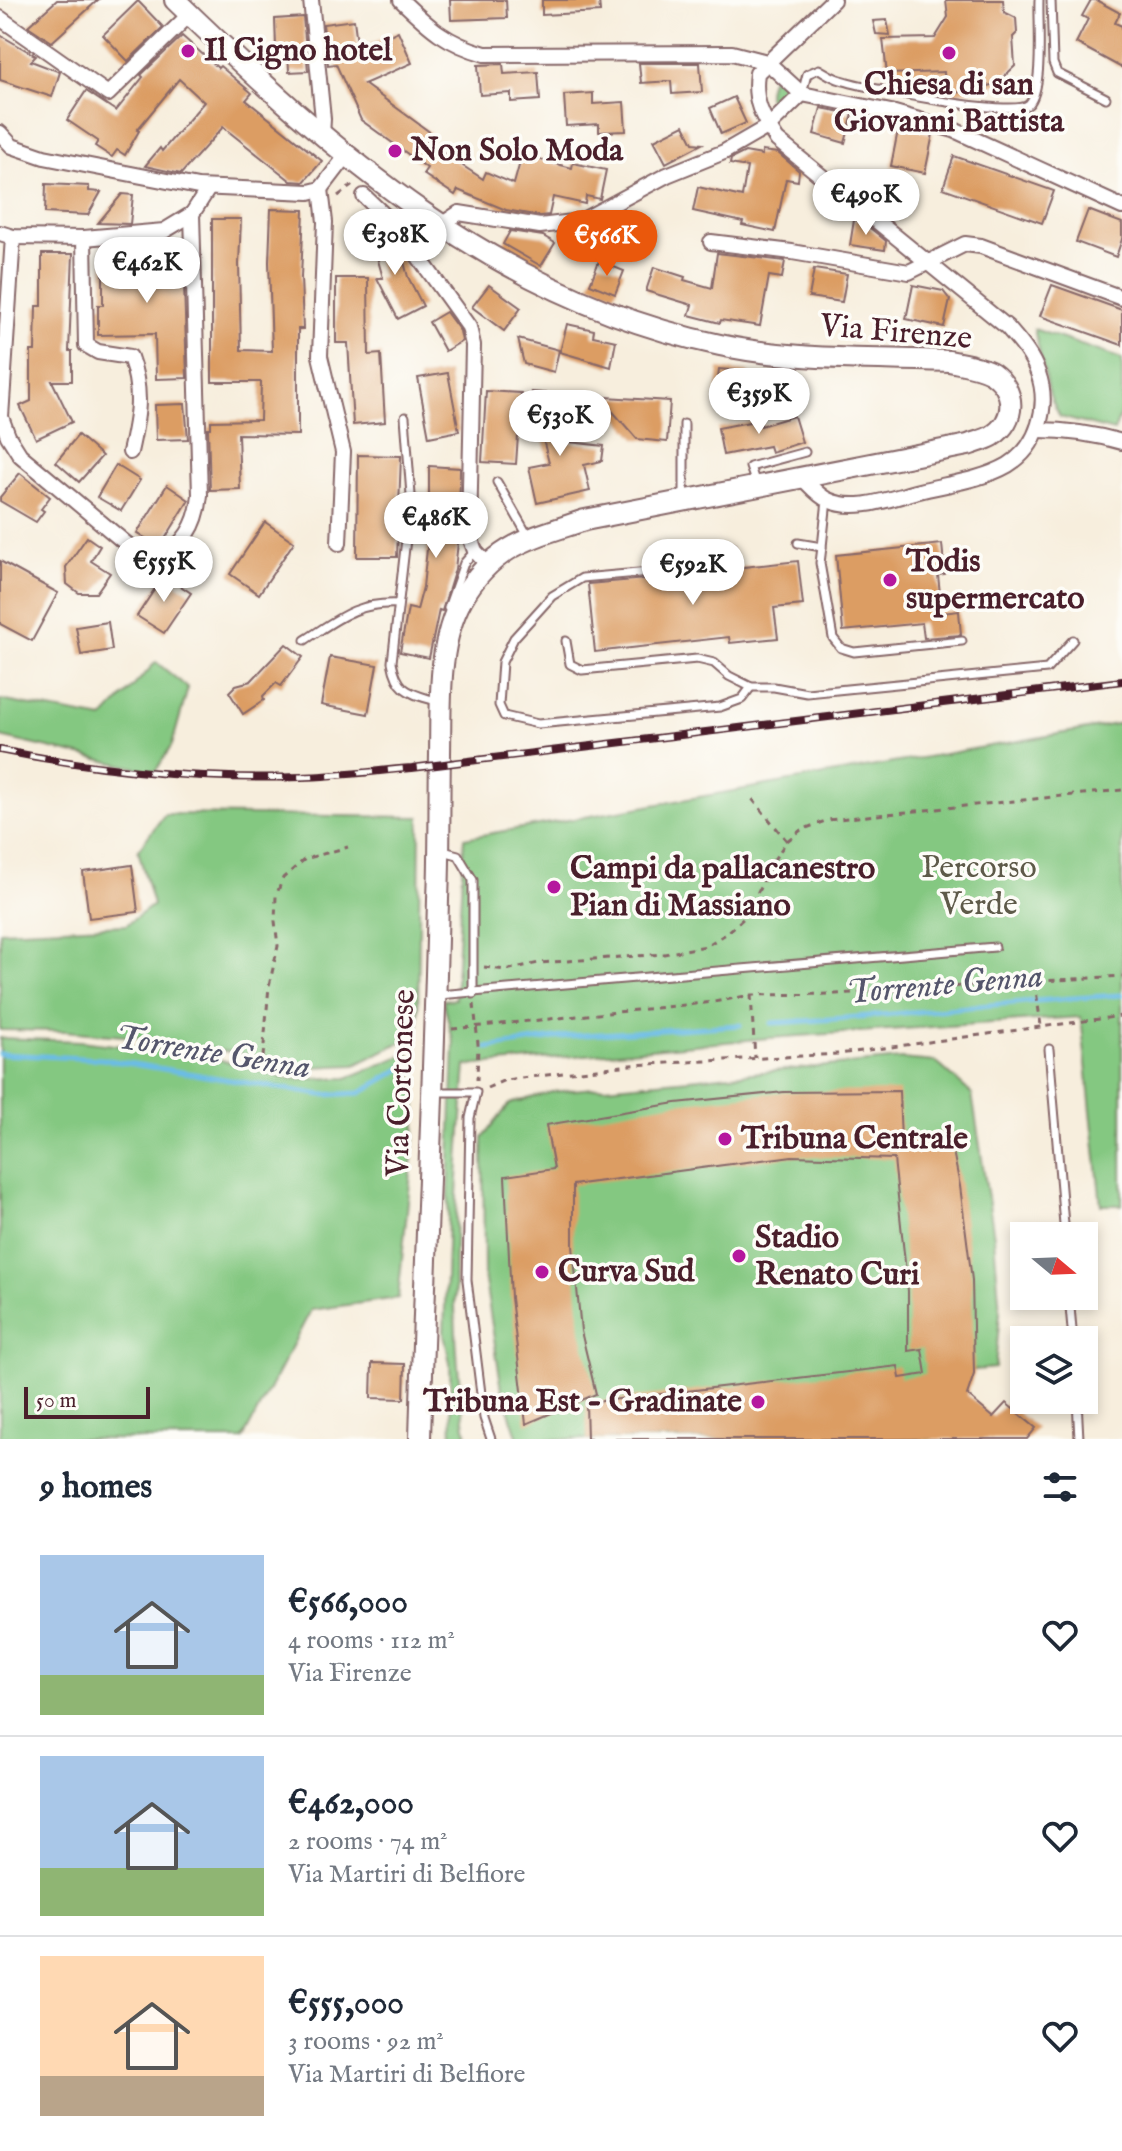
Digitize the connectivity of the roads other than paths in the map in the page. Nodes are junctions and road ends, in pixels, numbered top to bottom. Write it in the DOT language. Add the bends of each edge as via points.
graph roads {
  1 [pos="311,0"];
  2 [pos="401,0"];
  3 [pos="833,0"];
  4 [pos="1039,0"];
  5 [pos="1051,0"];
  6 [pos="182,7"];
  7 [pos="0,18"];
  8 [pos="767,62"];
  9 [pos="802,94"];
  10 [pos="1106,98"];
  11 [pos="769,126"];
  12 [pos="0,133"];
  13 [pos="322,135"];
  14 [pos="347,155"];
  15 [pos="208,189"];
  16 [pos="321,189"];
  17 [pos="364,196"];
  18 [pos="1122,207"];
  19 [pos="192,214"];
  20 [pos="441,225"];
  21 [pos="6,235"];
  22 [pos="84,238"];
  23 [pos="711,242"];
  24 [pos="929,261"];
  25 [pos="1122,298"];
  26 [pos="405,417"];
  27 [pos="684,424"];
  28 [pos="1038,430"];
  29 [pos="1122,442"];
  30 [pos="130,452"];
  31 [pos="805,452"];
  32 [pos="800,476"];
  33 [pos="497,482"];
  34 [pos="756,486"];
  35 [pos="684,500"];
  36 [pos="827,500"];
  37 [pos="529,538"];
  38 [pos="339,543"];
  39 [pos="798,543"];
  40 [pos="732,546"];
  41 [pos="822,547"];
  42 [pos="481,558"];
  43 [pos="398,604"];
  44 [pos="305,640"];
  45 [pos="1073,640"];
  46 [pos="566,641"];
  47 [pos="962,641"];
  48 [pos="751,687"];
  49 [pos="441,703"];
  50 [pos="440,729"];
  51 [pos="439,850"];
  52 [pos="995,947"];
  53 [pos="473,994"];
  54 [pos="436,995"];
  55 [pos="1049,1049"];
  56 [pos="432,1092"];
  57 [pos="1064,1222"];
  58 [pos="1078,1414"];
  59 [pos="420,1439"];
  60 [pos="491,1439"];
  61 [pos="1079,1439"];
  1 -- 13 [label="street"];
  2 -- 8 [label="street" via="455,46 485,54 732,53"];
  3 -- 8 [label="street"];
  4 -- 9 [label="lane" via="1038,77 1034,96 1022,109 955,103 839,80 819,69 807,74"];
  5 -- 10 [label="lane" via="1057,73"];
  6 -- 7 [label="street" via="108,94"];
  6 -- 13 [label="main road, Via Firenze"];
  8 -- 9 [label="street"];
  8 -- 11 [label="street" via="757,73 755,88"];
  9 -- 11 [label="street"];
  9 -- 18 [label="street" via="954,130"];
  11 -- 20 [label="street" via="581,221 540,226 459,213"];
  11 -- 24 [label="street" via="777,140"];
  12 -- 15 [label="street" via="12,146 44,157"];
  13 -- 14 [label="main road, Via Firenze"];
  14 -- 16 [label="street"];
  14 -- 20 [label="main road, Via Firenze"];
  15 -- 16 [label="street"];
  15 -- 19 [label="street"];
  16 -- 38 [label="street" via="325,222 320,356 343,452"];
  17 -- 42 [label="street" via="398,228 469,327 469,534"];
  19 -- 21 [label="street" via="200,495 198,516 181,544 159,562 147,561 78,505 20,455 8,436 1,417"];
  19 -- 22 [label="street" via="164,231"];
  20 -- 32 [label="main road, Via Firenze" via="511,269 583,304 657,329 782,355 949,361 992,373 1007,388 1012,406 1005,424 991,436 968,445"];
  21 -- 22 [label="street"];
  22 -- 30 [label="street" via="86,345 130,357 138,379"];
  23 -- 24 [label="street" via="909,272"];
  24 -- 25 [label="street" via="965,244 981,246"];
  24 -- 28 [label="street" via="1007,327 1029,354 1043,394"];
  26 -- 43 [label="lane" via="411,495"];
  27 -- 35 [label="lane"];
  28 -- 29 [label="street"];
  28 -- 36 [label="street" via="1007,466 969,479 858,506"];
  31 -- 34 [label="lane" via="750,467"];
  32 -- 34 [label="main road, Via Firenze"];
  32 -- 36 [label="street"];
  33 -- 37 [label="lane"];
  34 -- 35 [label="main road, Via Firenze"];
  35 -- 37 [label="main road, Via Firenze" via="585,520"];
  36 -- 41 [label="lane"];
  37 -- 42 [label="main road, Via Firenze"];
  39 -- 41 [label="lane"];
  40 -- 48 [label="lane" via="706,567 582,578 552,596 514,638 502,662 499,705 504,716 538,724 720,707 742,699"];
  41 -- 47 [label="lane" via="830,623 841,648 854,652"];
  42 -- 49 [label="main road, Via Firenze" via="450,627"];
  43 -- 44 [label="lane" via="355,609"];
  43 -- 49 [label="lane" via="392,662 396,680 405,691"];
  45 -- 48 [label="lane" via="1047,669 807,693"];
  46 -- 48 [label="lane" via="570,664 582,670 697,659 714,663"];
  49 -- 50 [label="main road, Via Firenze"];
  50 -- 51 [label="main road, Via Cortonese"];
  51 -- 53 [label="lane" via="458,855 473,880"];
  51 -- 54 [label="main road, Via Cortonese"];
  52 -- 53 [label="lane"];
  53 -- 54 [label="lane"];
  54 -- 56 [label="main road, Via Cortonese"];
  55 -- 57 [label="lane"];
  56 -- 59 [label="main road, Via Cortonese"];
  56 -- 60 [label="lane" via="476,1092 470,1118 467,1280"];
  58 -- 61 [label="lane"];
}
